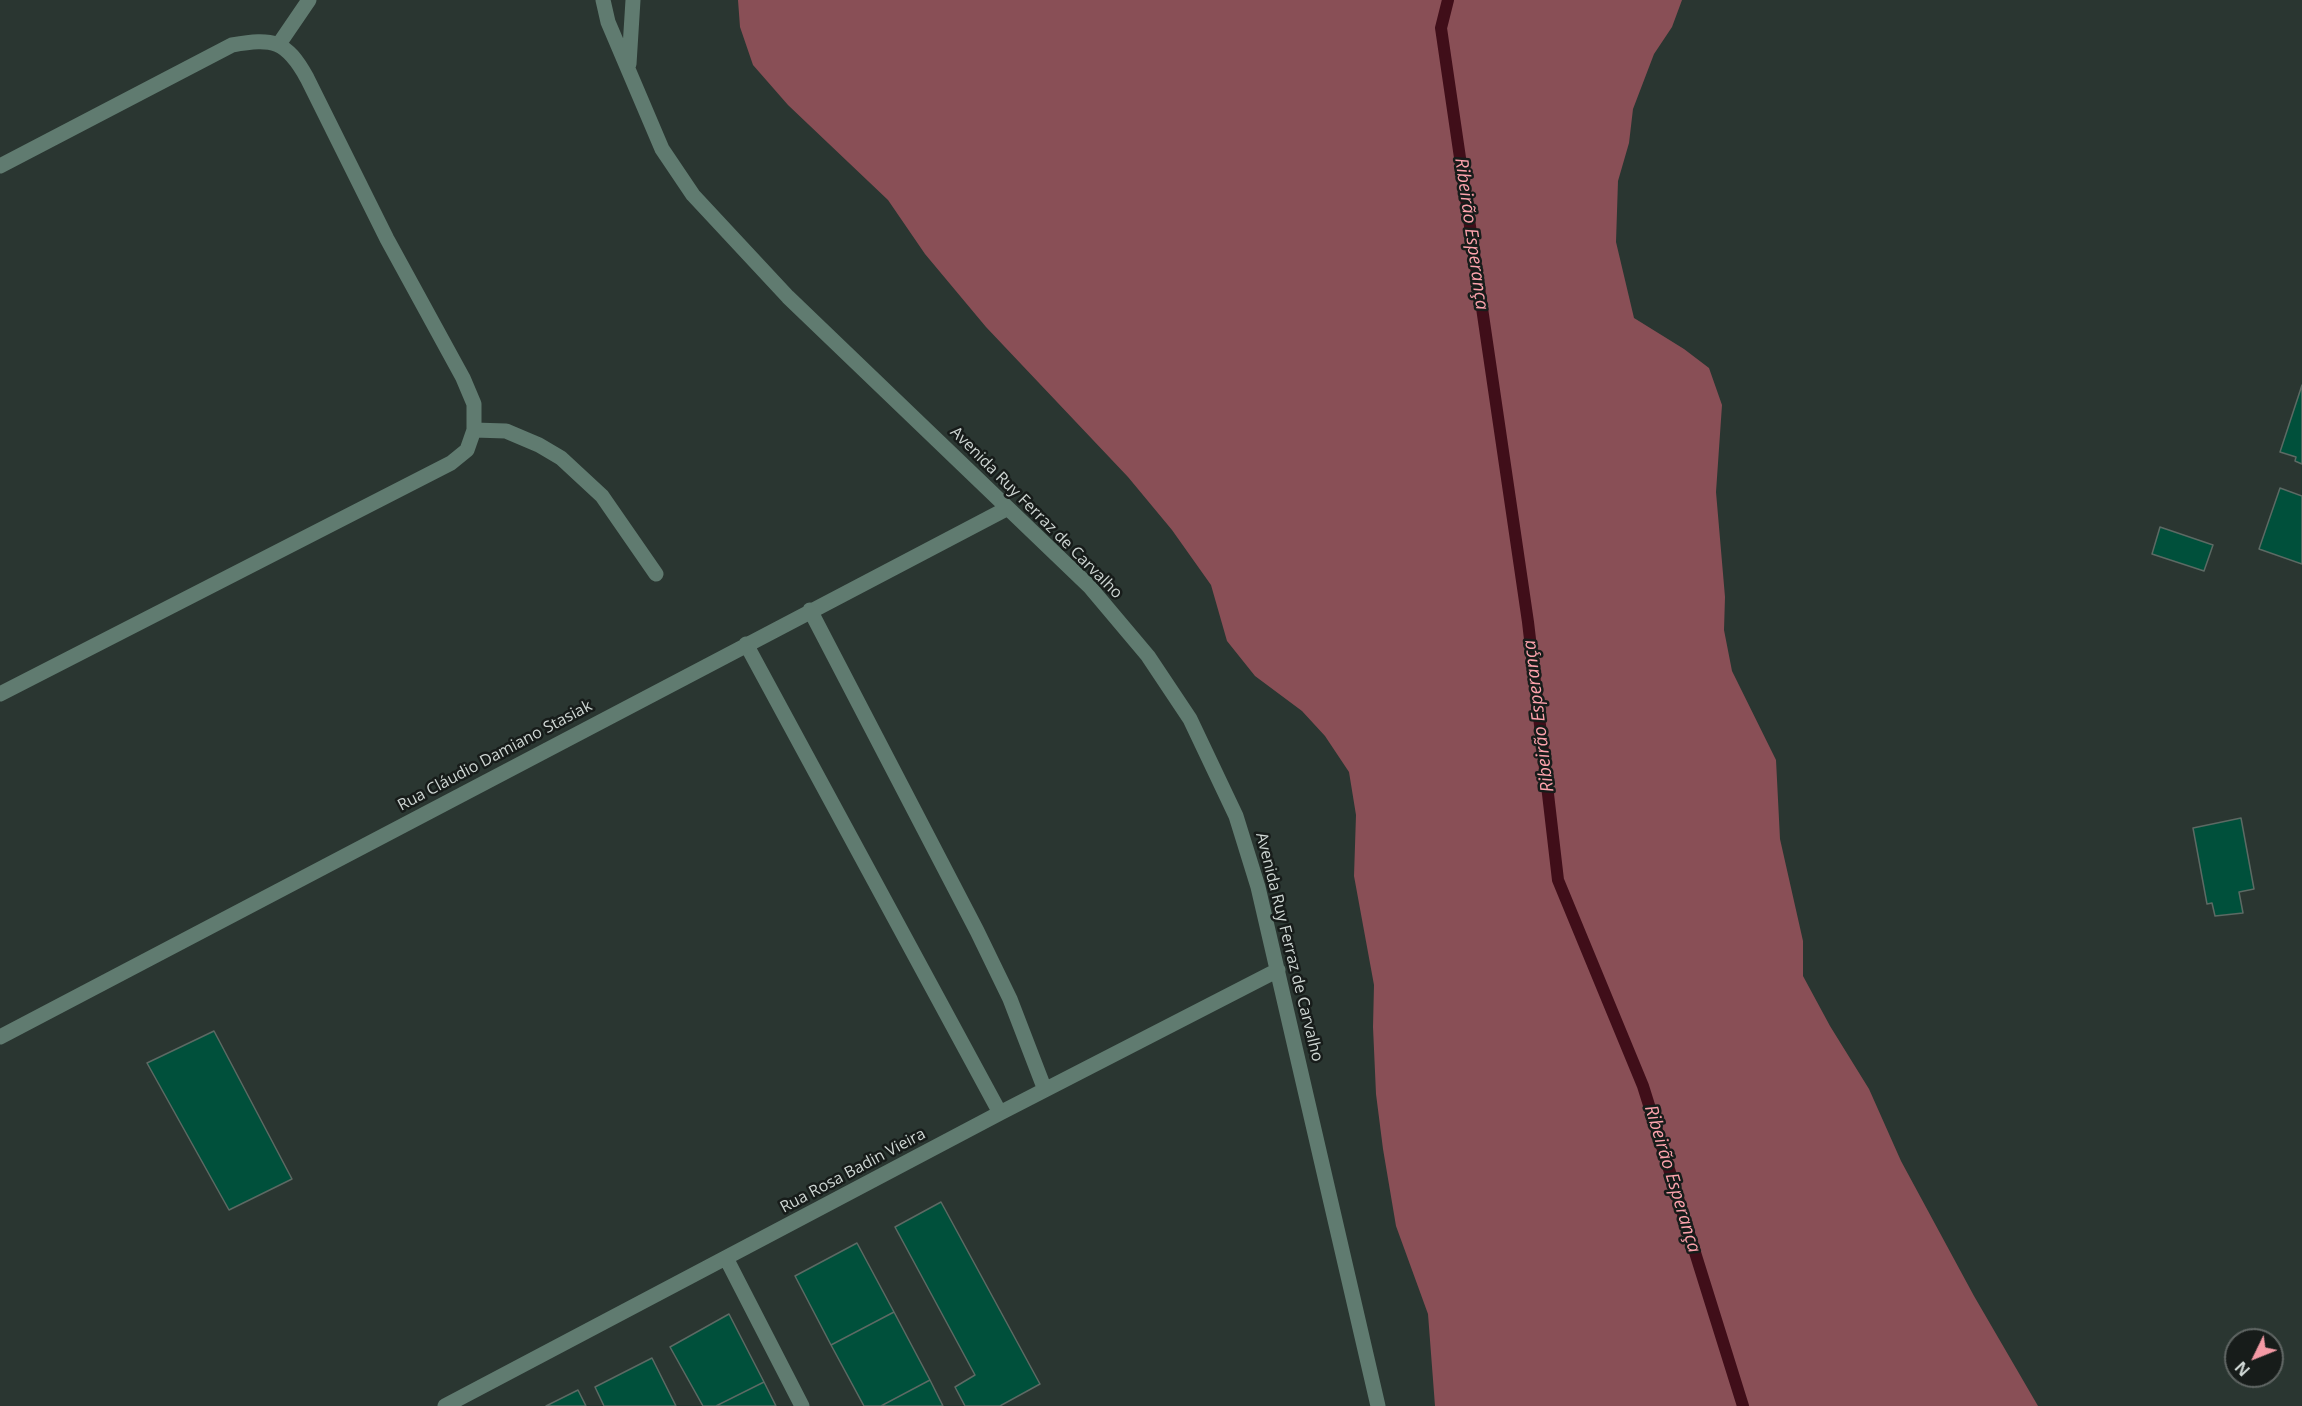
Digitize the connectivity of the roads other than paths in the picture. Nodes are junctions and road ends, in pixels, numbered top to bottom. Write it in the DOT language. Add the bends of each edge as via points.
graph roads {
  1 [pos="309,0"];
  2 [pos="603,0"];
  3 [pos="633,0"];
  4 [pos="279,44"];
  5 [pos="629,67"];
  6 [pos="0,166"];
  7 [pos="474,430"];
  8 [pos="1008,508"];
  9 [pos="656,574"];
  10 [pos="810,610"];
  11 [pos="746,644"];
  12 [pos="0,694"];
  13 [pos="1278,970"];
  14 [pos="0,1037"];
  15 [pos="1045,1090"];
  16 [pos="1000,1113"];
  17 [pos="726,1258"];
  18 [pos="445,1406"];
  19 [pos="802,1406"];
  20 [pos="1378,1406"];
  1 -- 4 [label="street"];
  2 -- 5 [label="street, Avenida Ruy Ferraz de Carvalho" via="608,22"];
  3 -- 5 [label="street"];
  4 -- 6 [label="street" via="256,41 232,45"];
  4 -- 7 [label="street" via="296,58 387,239 463,378 474,404"];
  5 -- 8 [label="street, Avenida Ruy Ferraz de Carvalho" via="662,149 693,195 788,297"];
  7 -- 9 [label="street" via="506,431 561,458 603,496"];
  7 -- 12 [label="street" via="467,450 431,475"];
  8 -- 10 [label="street, Rua Cláudio Damiano Stasiak"];
  8 -- 13 [label="street, Avenida Ruy Ferraz de Carvalho" via="1089,586 1148,656 1190,719 1236,816"];
  10 -- 11 [label="street, Rua Cláudio Damiano Stasiak"];
  10 -- 15 [label="street" via="977,931 1010,999"];
  11 -- 14 [label="street, Rua Cláudio Damiano Stasiak"];
  11 -- 16 [label="street"];
  13 -- 15 [label="street, Rua Rosa Badin Vieira"];
  13 -- 20 [label="street, Avenida Ruy Ferraz de Carvalho"];
  15 -- 16 [label="street, Rua Rosa Badin Vieira"];
  16 -- 17 [label="street, Rua Rosa Badin Vieira"];
  17 -- 18 [label="street, Rua Rosa Badin Vieira"];
  17 -- 19 [label="street"];
}
